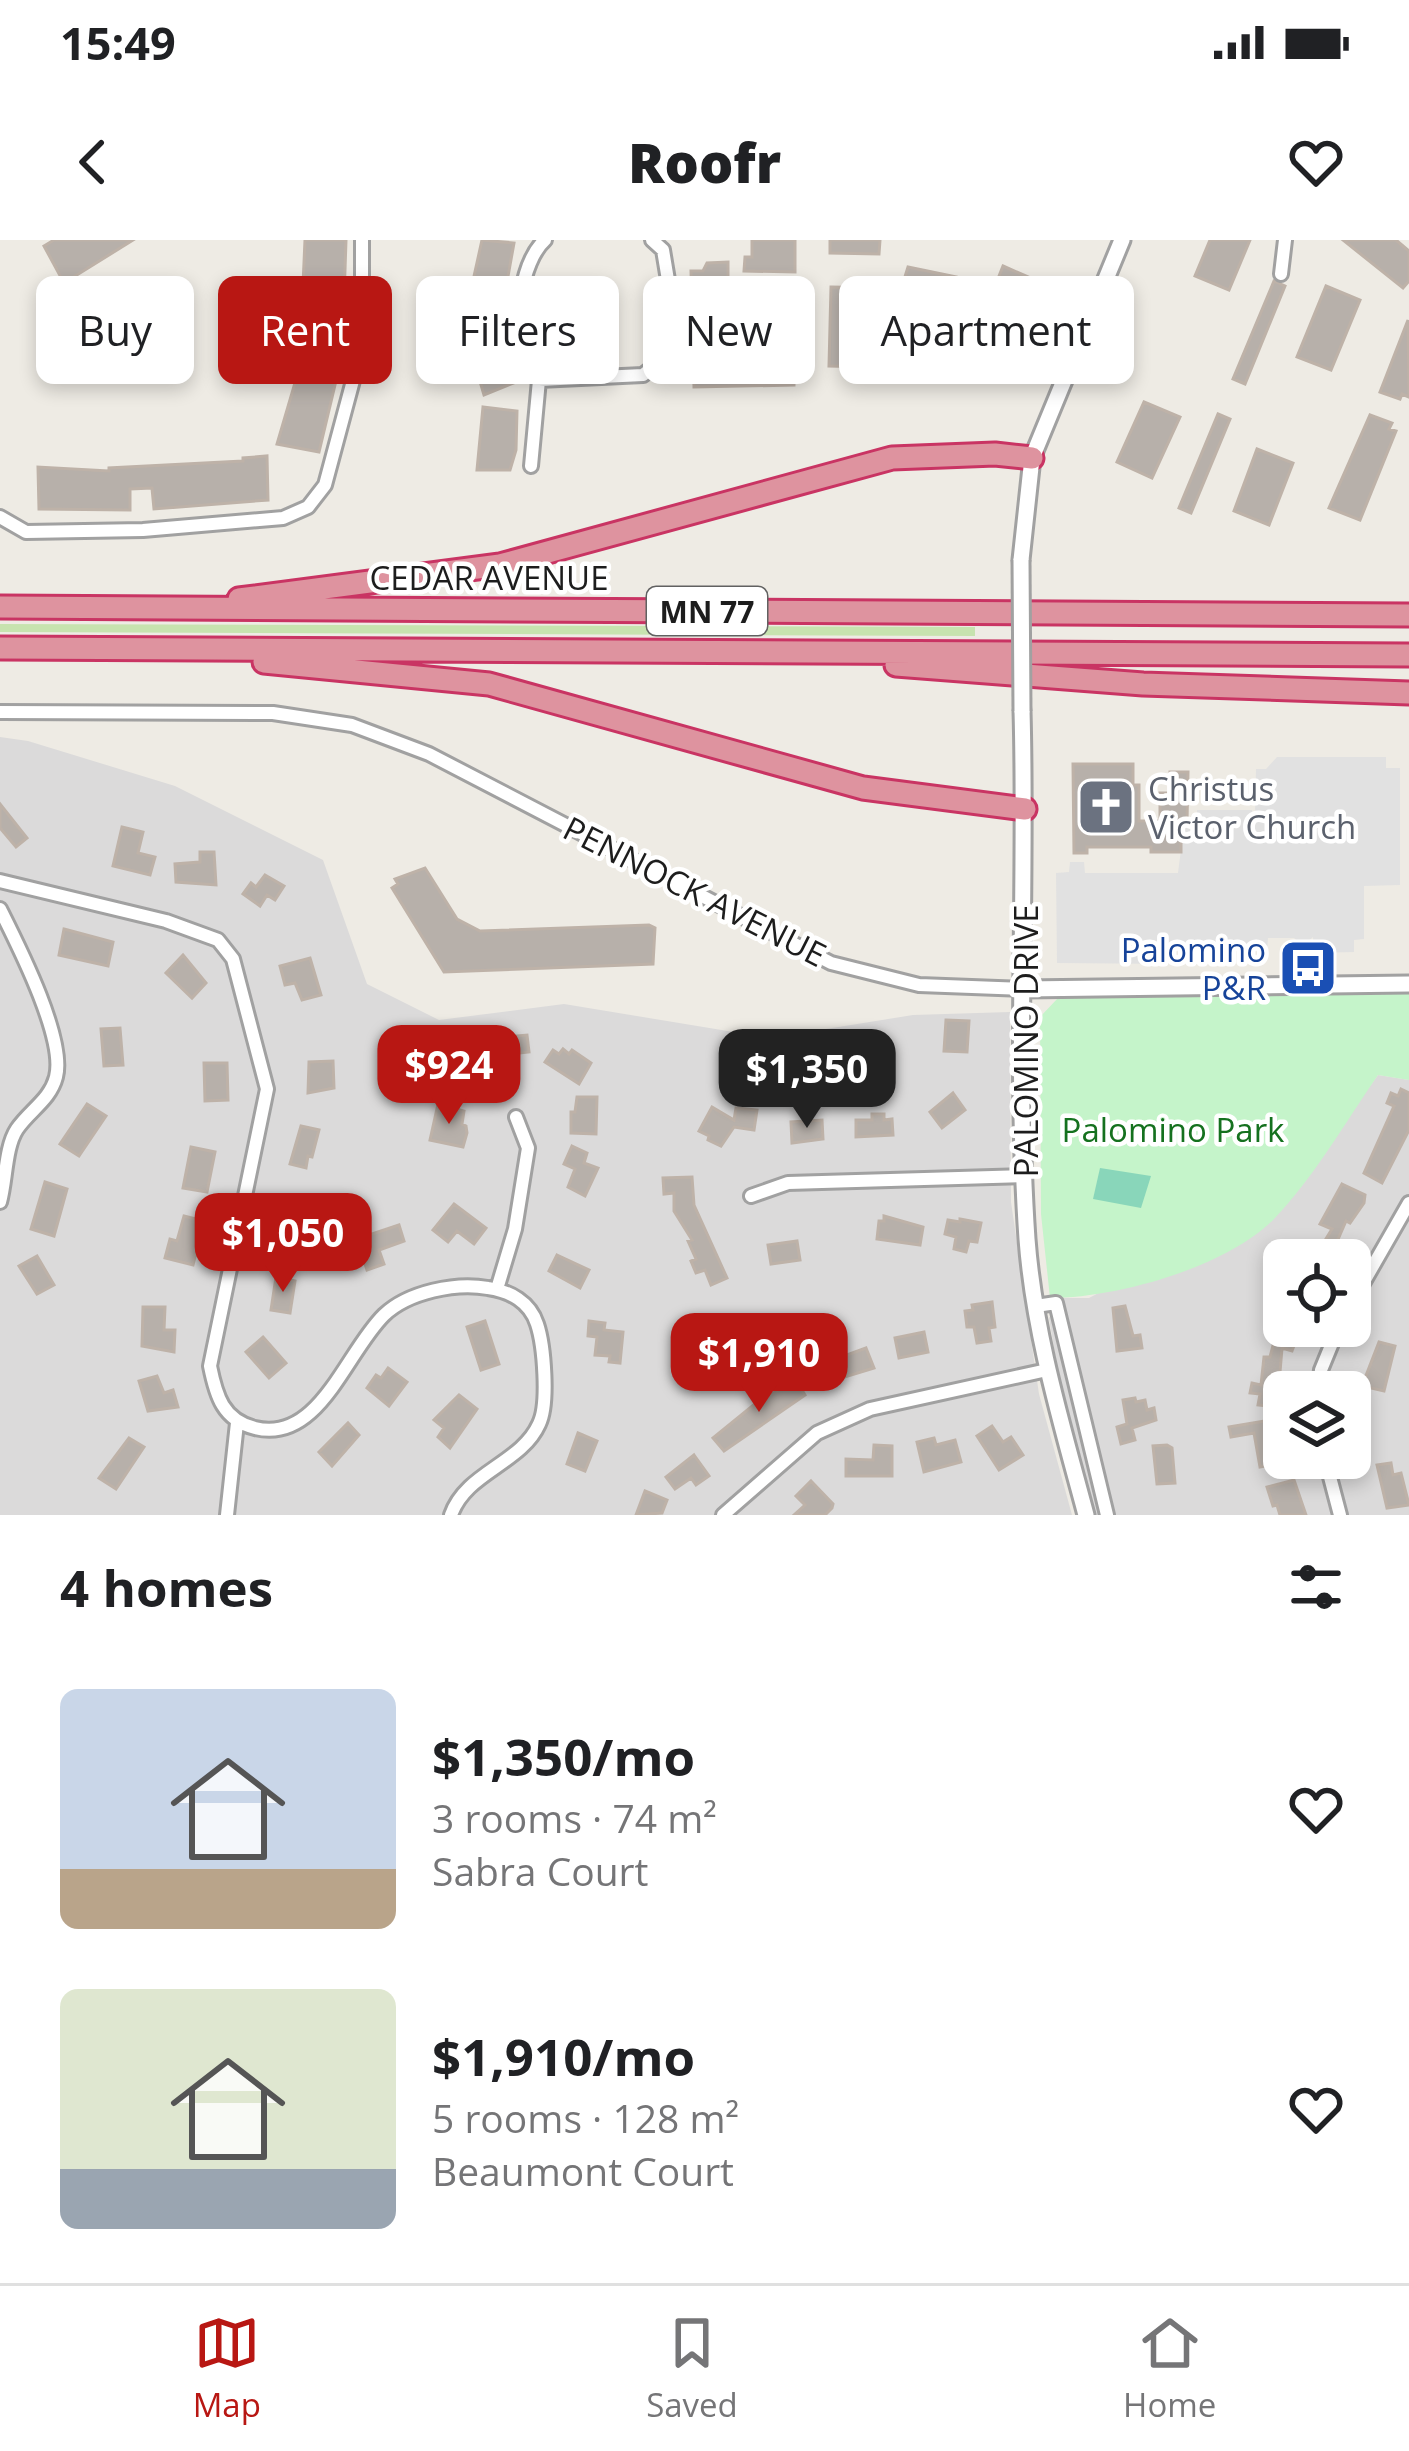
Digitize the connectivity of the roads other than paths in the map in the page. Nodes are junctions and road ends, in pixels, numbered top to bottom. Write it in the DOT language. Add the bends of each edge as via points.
graph roads {
  1 [pos="362,240"];
  2 [pos="545,240"];
  3 [pos="1122,240"];
  4 [pos="1285,240"];
  5 [pos="658,242"];
  6 [pos="1281,274"];
  7 [pos="526,276"];
  8 [pos="619,376"];
  9 [pos="539,384"];
  10 [pos="1032,458"];
  11 [pos="531,466"];
  12 [pos="0,517"];
  13 [pos="1409,602"];
  14 [pos="0,607"];
  15 [pos="162,610"];
  16 [pos="1253,614"];
  17 [pos="1409,614"];
  18 [pos="0,648"];
  19 [pos="138,649"];
  20 [pos="800,653"];
  21 [pos="1409,655"];
  22 [pos="1409,693"];
  23 [pos="0,712"];
  24 [pos="1025,809"];
  25 [pos="0,881"];
  26 [pos="0,909"];
  27 [pos="1409,984"];
  28 [pos="1024,989"];
  29 [pos="516,1117"];
  30 [pos="1024,1176"];
  31 [pos="751,1196"];
  32 [pos="0,1202"];
  33 [pos="1409,1203"];
  34 [pos="1371,1269"];
  35 [pos="497,1289"];
  36 [pos="1036,1306"];
  37 [pos="1047,1370"];
  38 [pos="237,1423"];
  39 [pos="1331,1479"];
  40 [pos="227,1515"];
  41 [pos="451,1515"];
  42 [pos="723,1515"];
  43 [pos="1086,1515"];
  44 [pos="1107,1515"];
  45 [pos="1340,1515"];
  1 -- 12 [label="street" via="362,346 325,485 308,507 283,518 143,530 26,532"];
  2 -- 7 [label="street"];
  3 -- 10 [label="street, PALOMINO DRIVE"];
  4 -- 6 [label="street"];
  5 -- 8 [label="street" via="671,298 664,357 643,375"];
  9 -- 11 [label="street"];
  10 -- 15 [label="highway" via="892,458 500,565"];
  10 -- 24 [label="street, PALOMINO DRIVE, bridge" via="1021,560"];
  13 -- 16 [label="highway"];
  14 -- 15 [label="highway, CEDAR AVENUE / MN 77"];
  15 -- 16 [label="highway, CEDAR AVENUE / MN 77"];
  16 -- 17 [label="highway, CEDAR AVENUE / MN 77"];
  18 -- 19 [label="highway, MN 77"];
  19 -- 20 [label="highway, MN 77"];
  19 -- 24 [label="highway" via="489,684 863,788"];
  20 -- 21 [label="highway, MN 77"];
  20 -- 22 [label="highway" via="1143,684"];
  23 -- 28 [label="street, PENNOCK AVENUE" via="273,713 352,725 429,754 831,963 919,985"];
  24 -- 28 [label="street, PALOMINO DRIVE"];
  25 -- 38 [label="street" via="166,921 218,940 233,959 268,1089 210,1366 216,1399"];
  26 -- 32 [label="street" via="56,1047 57,1075 14,1132"];
  27 -- 28 [label="street, PENNOCK AVENUE"];
  28 -- 30 [label="street, PALOMINO DRIVE"];
  29 -- 35 [label="street" via="528,1148"];
  30 -- 31 [label="street" via="788,1183"];
  30 -- 36 [label="street, PALOMINO DRIVE"];
  33 -- 34 [label="street"];
  35 -- 38 [label="street" via="412,1296 385,1314 304,1420 272,1432"];
  35 -- 41 [label="street" via="521,1300 537,1323 540,1424 525,1445 481,1475"];
  36 -- 37 [label="street, PALOMINO DRIVE"];
  36 -- 44 [label="street" via="1056,1303"];
  37 -- 42 [label="street" via="870,1409 817,1433"];
  37 -- 43 [label="street, PALOMINO DRIVE"];
  38 -- 40 [label="street"];
  39 -- 45 [label="street"];
}
